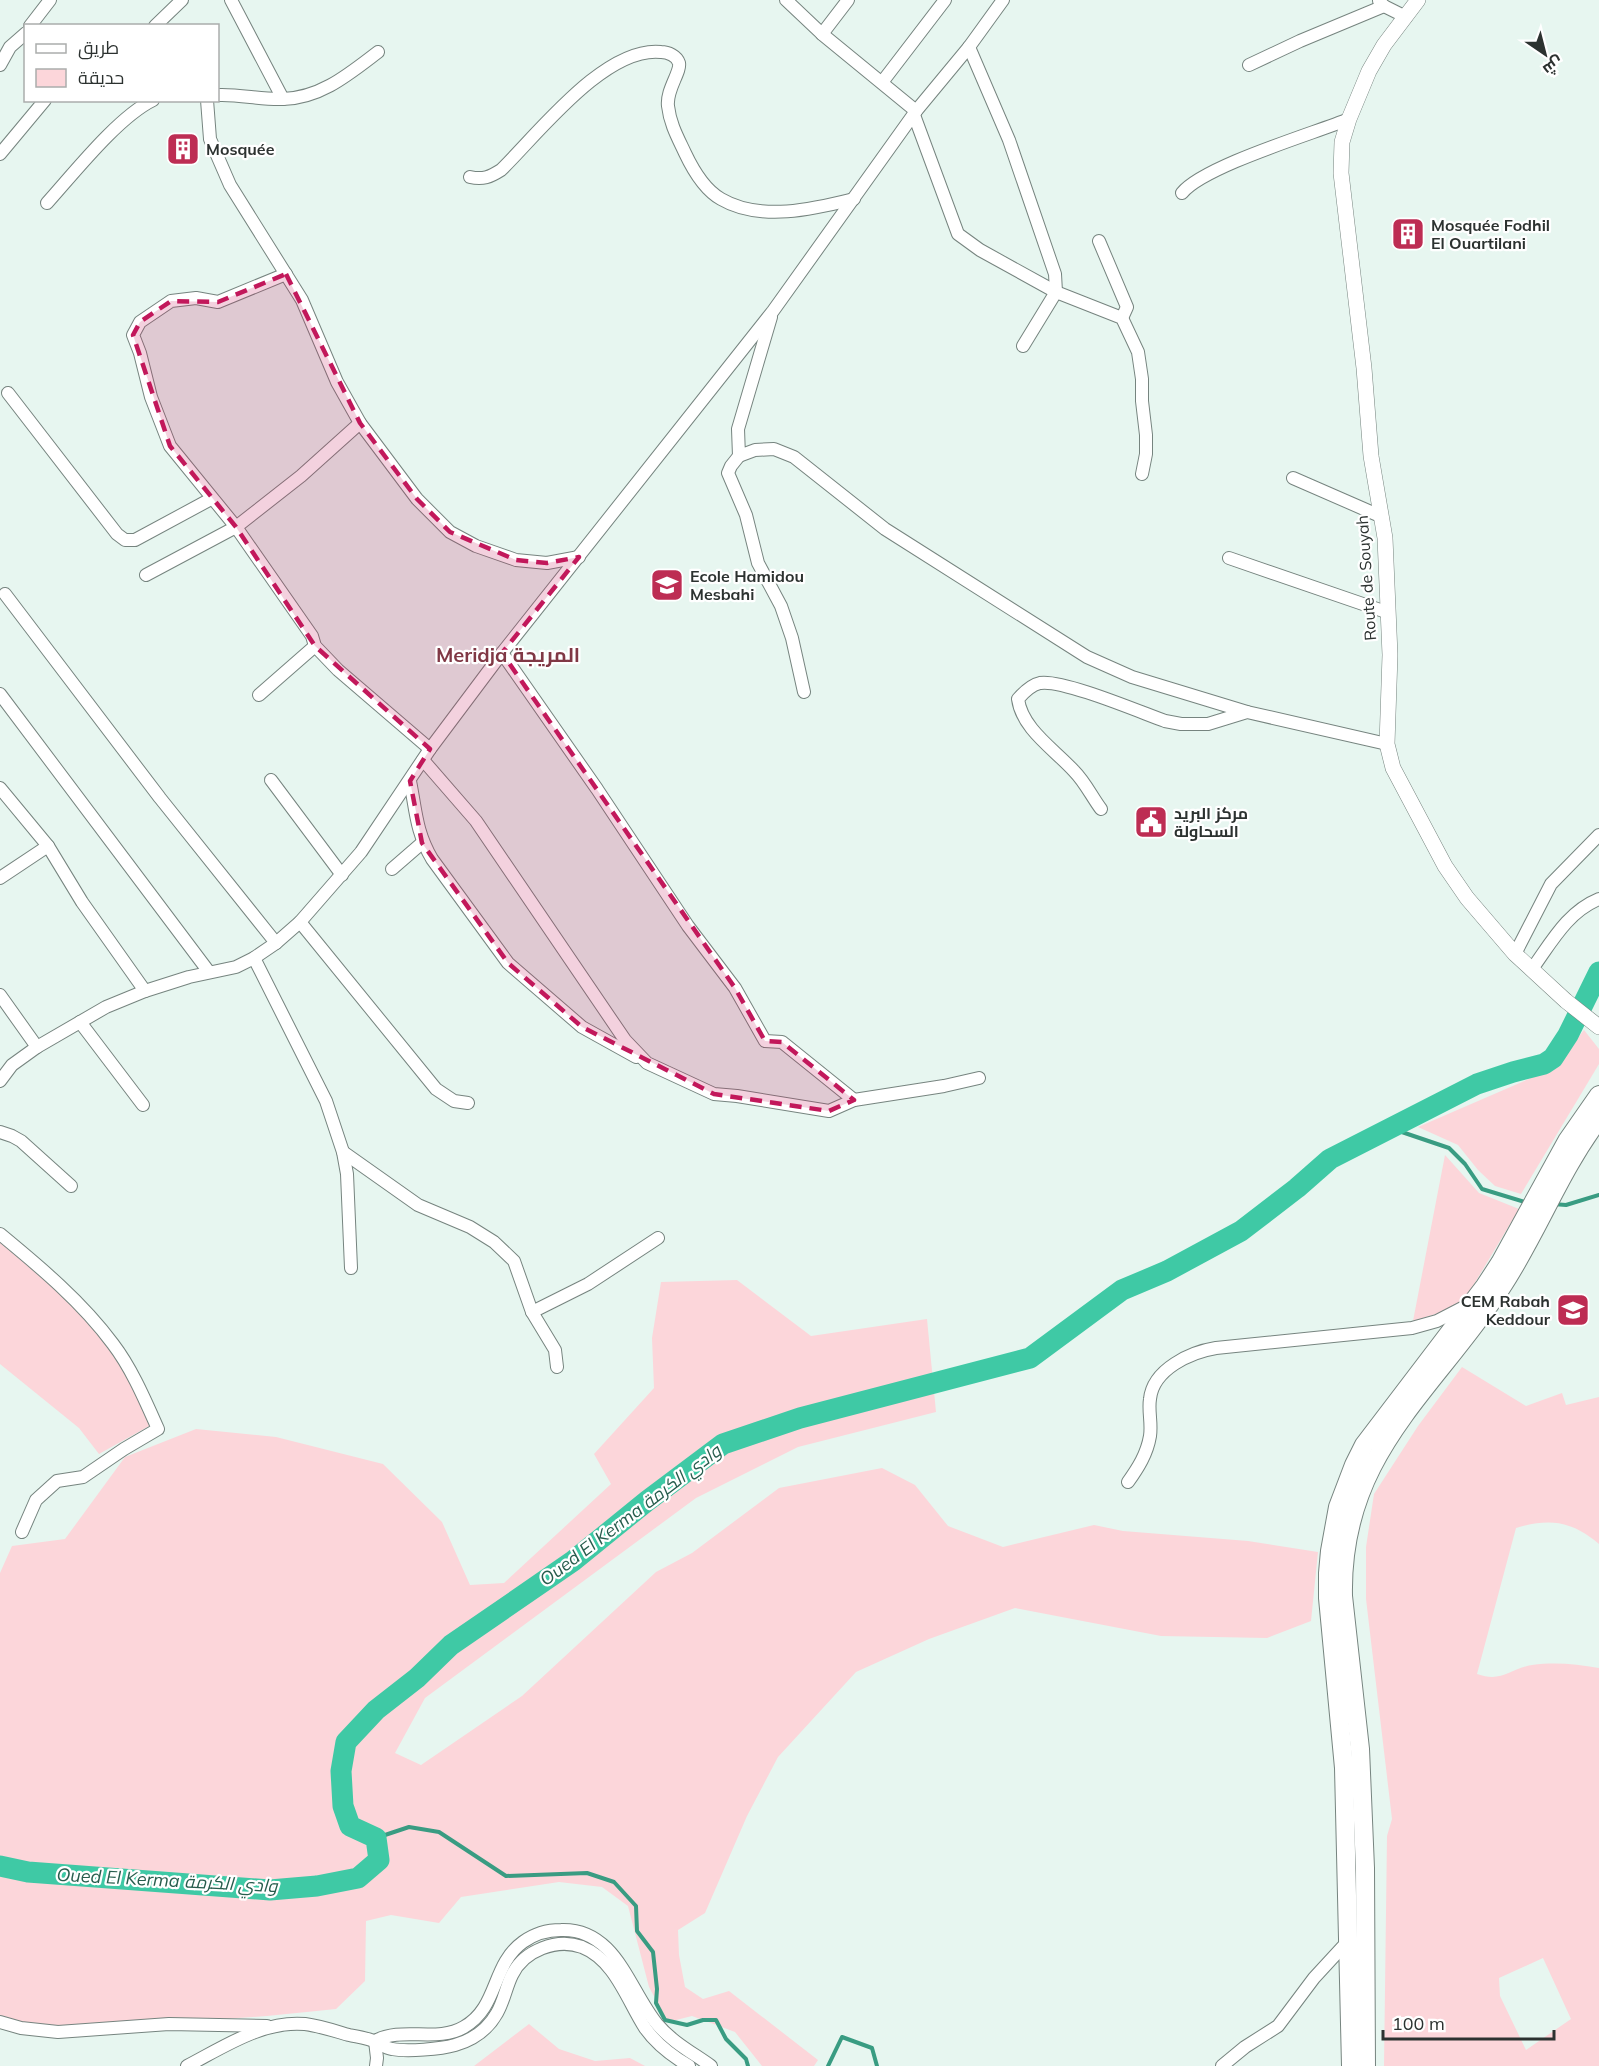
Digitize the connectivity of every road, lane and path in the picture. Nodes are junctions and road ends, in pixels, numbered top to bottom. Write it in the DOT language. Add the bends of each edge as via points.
graph roads {
  1 [pos="50,0"];
  2 [pos="182,0"];
  3 [pos="231,0"];
  4 [pos="786,0"];
  5 [pos="848,0"];
  6 [pos="945,0"];
  7 [pos="1003,0"];
  8 [pos="1418,0"];
  9 [pos="1381,3"];
  10 [pos="1406,17"];
  11 [pos="32,24"];
  12 [pos="157,24"];
  13 [pos="822,34"];
  14 [pos="24,35"];
  15 [pos="0,37"];
  16 [pos="10,47"];
  17 [pos="969,47"];
  18 [pos="378,52"];
  19 [pos="0,65"];
  20 [pos="1249,65"];
  21 [pos="883,81"];
  22 [pos="219,95"];
  23 [pos="283,99"];
  24 [pos="43,102"];
  25 [pos="150,102"];
  26 [pos="207,102"];
  27 [pos="915,113"];
  28 [pos="1349,119"];
  29 [pos="0,154"];
  30 [pos="470,177"];
  31 [pos="1182,193"];
  32 [pos="855,199"];
  33 [pos="47,203"];
  34 [pos="1099,241"];
  35 [pos="286,274"];
  36 [pos="1056,292"];
  37 [pos="772,310"];
  38 [pos="1122,318"];
  39 [pos="1023,346"];
  40 [pos="9,393"];
  41 [pos="360,423"];
  42 [pos="740,456"];
  43 [pos="1142,474"];
  44 [pos="1293,478"];
  45 [pos="212,499"];
  46 [pos="1380,516"];
  47 [pos="236,527"];
  48 [pos="579,557"];
  49 [pos="1229,558"];
  50 [pos="146,575"];
  51 [pos="4,594"];
  52 [pos="1389,613"];
  53 [pos="315,646"];
  54 [pos="502,653"];
  55 [pos="804,692"];
  56 [pos="0,694"];
  57 [pos="259,695"];
  58 [pos="1247,712"];
  59 [pos="1387,744"];
  60 [pos="427,754"];
  61 [pos="271,780"];
  62 [pos="410,781"];
  63 [pos="0,788"];
  64 [pos="1101,809"];
  65 [pos="1599,835"];
  66 [pos="422,843"];
  67 [pos="48,846"];
  68 [pos="392,869"];
  69 [pos="342,874"];
  70 [pos="0,878"];
  71 [pos="1599,899"];
  72 [pos="300,922"];
  73 [pos="276,943"];
  74 [pos="1515,954"];
  75 [pos="254,958"];
  76 [pos="1532,969"];
  77 [pos="209,972"];
  78 [pos="145,991"];
  79 [pos="0,995"];
  80 [pos="80,1022"];
  81 [pos="1599,1027"];
  82 [pos="37,1047"];
  83 [pos="647,1063"];
  84 [pos="979,1078"];
  85 [pos="0,1081"];
  86 [pos="1599,1095"];
  87 [pos="854,1100"];
  88 [pos="468,1103"];
  89 [pos="143,1105"];
  90 [pos="1599,1119"];
  91 [pos="0,1132"];
  92 [pos="344,1152"];
  93 [pos="1551,1182"];
  94 [pos="70,1186"];
  95 [pos="1530,1221"];
  96 [pos="0,1234"];
  97 [pos="658,1238"];
  98 [pos="351,1268"];
  99 [pos="1472,1303"];
  100 [pos="532,1312"];
  101 [pos="557,1367"];
  102 [pos="1128,1482"];
  103 [pos="22,1532"];
  104 [pos="1349,1940"];
  105 [pos="0,2022"];
  106 [pos="271,2026"];
  107 [pos="375,2041"];
  108 [pos="699,2057"];
  109 [pos="191,2065"];
  110 [pos="681,2065"];
  111 [pos="376,2066"];
  112 [pos="711,2066"];
  113 [pos="1222,2066"];
  114 [pos="1352,2066"];
  115 [pos="1366,2066"];
  1 -- 11 [label="street"];
  2 -- 12 [label="street"];
  3 -- 23 [label="street"];
  4 -- 13 [label="street"];
  5 -- 13 [label="street"];
  6 -- 21 [label="street"];
  7 -- 17 [label="street"];
  8 -- 10 [label="main road, Route de Souyah"];
  9 -- 10 [label="street"];
  9 -- 20 [label="street"];
  10 -- 28 [label="main road, Route de Souyah" via="1369,71"];
  13 -- 21 [label="street"];
  14 -- 16 [label="street"];
  15 -- 16 [label="street"];
  16 -- 19 [label="street"];
  17 -- 27 [label="street"];
  17 -- 36 [label="street" via="1025,185 1055,274"];
  18 -- 23 [label="street" via="332,86 311,95"];
  21 -- 27 [label="street"];
  22 -- 23 [label="street"];
  24 -- 29 [label="street"];
  25 -- 33 [label="street" via="111,133"];
  26 -- 35 [label="street" via="210,139 230,185"];
  27 -- 32 [label="street"];
  27 -- 36 [label="street" via="958,234"];
  28 -- 31 [label="street" via="1240,160 1196,181"];
  28 -- 46 [label="main road, Route de Souyah" via="1342,142 1341,173"];
  30 -- 32 [label="street" via="489,177 501,170 592,79 652,51 665,52 679,63 669,90 672,127 704,184 720,199 741,208 795,211"];
  32 -- 37 [label="street"];
  34 -- 38 [label="street" via="1127,307"];
  35 -- 41 [label="street"];
  35 -- 45 [label="street" via="218,302 196,298 171,301 140,322 134,335 170,446"];
  36 -- 38 [label="street"];
  36 -- 39 [label="street"];
  37 -- 42 [label="street" via="738,429"];
  37 -- 48 [label="street"];
  38 -- 43 [label="street" via="1138,352 1143,379 1146,454"];
  40 -- 45 [label="street" via="125,540 135,540"];
  41 -- 47 [label="street"];
  41 -- 48 [label="street" via="417,499 450,532 516,560 547,563"];
  42 -- 55 [label="street" via="728,474 746,515 758,563 781,606"];
  42 -- 58 [label="street" via="774,449 794,457 885,529 1087,657 1132,677"];
  44 -- 46 [label="street"];
  45 -- 47 [label="street"];
  46 -- 52 [label="main road, Route de Souyah"];
  47 -- 50 [label="street"];
  47 -- 53 [label="street" via="312,636"];
  48 -- 54 [label="street"];
  49 -- 52 [label="street"];
  51 -- 73 [label="street"];
  52 -- 59 [label="main road, Route de Souyah"];
  53 -- 57 [label="street"];
  53 -- 60 [label="street"];
  54 -- 60 [label="street"];
  54 -- 87 [label="street" via="688,926 735,988 765,1041 782,1042"];
  56 -- 77 [label="street"];
  58 -- 59 [label="street"];
  58 -- 64 [label="street" via="1208,724 1181,724 1066,685 1041,683 1027,689 1018,699 1020,712 1075,771"];
  59 -- 74 [label="main road, Route de Souyah" via="1393,768 1445,866"];
  60 -- 62 [label="street"];
  60 -- 83 [label="street" via="625,1040"];
  61 -- 69 [label="street"];
  62 -- 66 [label="street"];
  62 -- 69 [label="street"];
  63 -- 67 [label="street"];
  65 -- 74 [label="street" via="1551,884"];
  66 -- 68 [label="street"];
  66 -- 83 [label="street" via="508,963 582,1027"];
  67 -- 70 [label="street"];
  67 -- 78 [label="street" via="82,903"];
  69 -- 72 [label="street"];
  71 -- 76 [label="street" via="1571,917"];
  72 -- 73 [label="street"];
  72 -- 88 [label="street" via="436,1089 454,1101"];
  73 -- 75 [label="street"];
  74 -- 76 [label="main road, Route de Souyah"];
  75 -- 77 [label="street" via="236,967"];
  75 -- 92 [label="street" via="326,1101"];
  76 -- 81 [label="main road, Route de Souyah"];
  77 -- 78 [label="street"];
  78 -- 80 [label="street"];
  79 -- 82 [label="street"];
  80 -- 82 [label="street"];
  80 -- 89 [label="street"];
  82 -- 85 [label="street" via="12,1065"];
  83 -- 87 [label="street" via="714,1094 829,1112"];
  84 -- 87 [label="street"];
  86 -- 93 [label="highway"];
  90 -- 93 [label="highway"];
  91 -- 94 [label="street" via="21,1141"];
  92 -- 98 [label="street"];
  92 -- 100 [label="street" via="418,1205 494,1242 514,1261"];
  93 -- 95 [label="highway"];
  95 -- 99 [label="highway"];
  95 -- 115 [label="highway" via="1500,1289 1379,1452 1360,1491 1348,1532 1343,1596 1360,1749"];
  96 -- 103 [label="street" via="63,1290 113,1344 158,1429 83,1477 57,1481 36,1500"];
  97 -- 100 [label="street" via="588,1284"];
  99 -- 102 [label="street" via="1437,1321 1412,1328 1216,1348 1184,1358 1153,1387 1148,1445"];
  99 -- 104 [label="highway" via="1364,1445 1345,1485 1333,1529 1329,1598 1341,1727"];
  100 -- 101 [label="street" via="555,1350"];
  104 -- 113 [label="street" via="1278,2026"];
  104 -- 114 [label="highway"];
  105 -- 106 [label="street" via="58,2032 169,2024"];
  106 -- 107 [label="street" via="304,2024"];
  106 -- 109 [label="street"];
  107 -- 108 [label="street" via="399,2035 446,2034 463,2028 488,2005 499,1972 521,1943 536,1934 569,1929 604,1945 656,2022"];
  107 -- 110 [label="street" via="393,2050 436,2049 471,2039 497,2013 512,1973 525,1958 542,1947 562,1944 581,1947 598,1956 653,2038"];
  107 -- 111 [label="street"];
  108 -- 110 [label="street"];
  108 -- 112 [label="street"];
}
